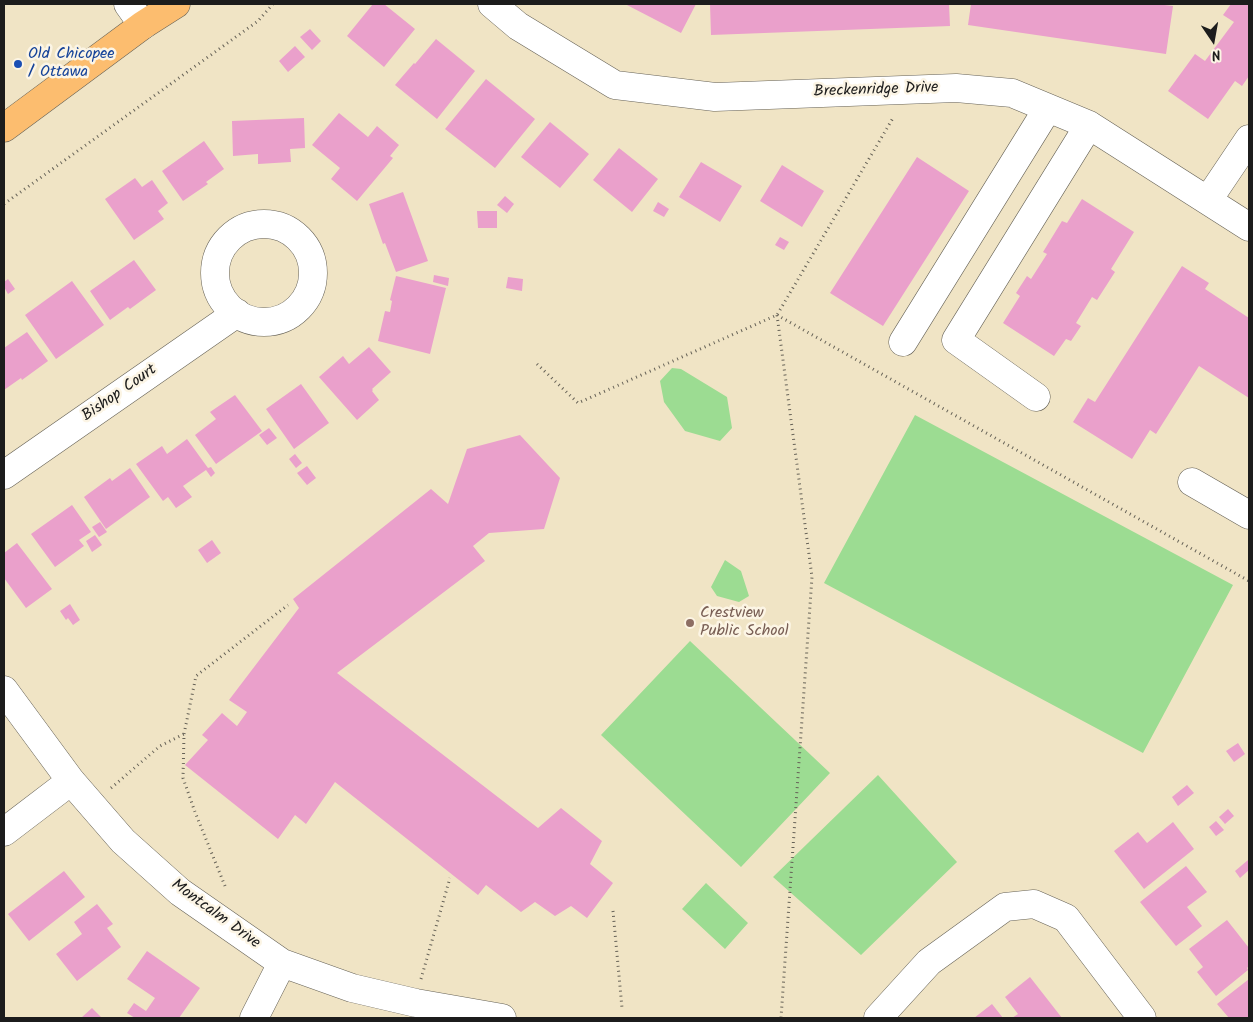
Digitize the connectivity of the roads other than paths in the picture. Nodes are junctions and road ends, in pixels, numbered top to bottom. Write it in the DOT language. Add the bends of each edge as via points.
graph roads {
  1 [pos="176,4"];
  2 [pos="492,4"];
  3 [pos="136,14"];
  4 [pos="1048,108"];
  5 [pos="1089,125"];
  6 [pos="4,128"];
  7 [pos="1249,139"];
  8 [pos="1208,200"];
  9 [pos="1249,227"];
  10 [pos="237,313"];
  11 [pos="903,342"];
  12 [pos="1036,397"];
  13 [pos="4,475"];
  14 [pos="1192,482"];
  15 [pos="1249,515"];
  16 [pos="4,690"];
  17 [pos="71,781"];
  18 [pos="4,832"];
  19 [pos="282,963"];
  20 [pos="254,1018"];
  21 [pos="502,1018"];
  22 [pos="878,1018"];
  23 [pos="1142,1018"];
  1 -- 3 [label="main road"];
  2 -- 4 [label="street, Breckenridge Drive" via="518,26 615,85 715,98 956,88 1012,93"];
  3 -- 6 [label="main road"];
  4 -- 5 [label="street, Breckenridge Drive"];
  4 -- 11 [label="street"];
  5 -- 8 [label="street, Breckenridge Drive"];
  5 -- 12 [label="street" via="956,340"];
  7 -- 8 [label="street"];
  8 -- 9 [label="street, Breckenridge Drive"];
  10 -- 13 [label="street, Bishop Court"];
  14 -- 15 [label="street"];
  16 -- 17 [label="street, Montcalm Drive"];
  17 -- 18 [label="street"];
  17 -- 19 [label="street, Montcalm Drive" via="123,841 180,892"];
  19 -- 20 [label="street"];
  19 -- 21 [label="street, Montcalm Drive" via="352,988"];
  22 -- 23 [label="street" via="929,962 1004,907 1034,904 1066,918"];
}
